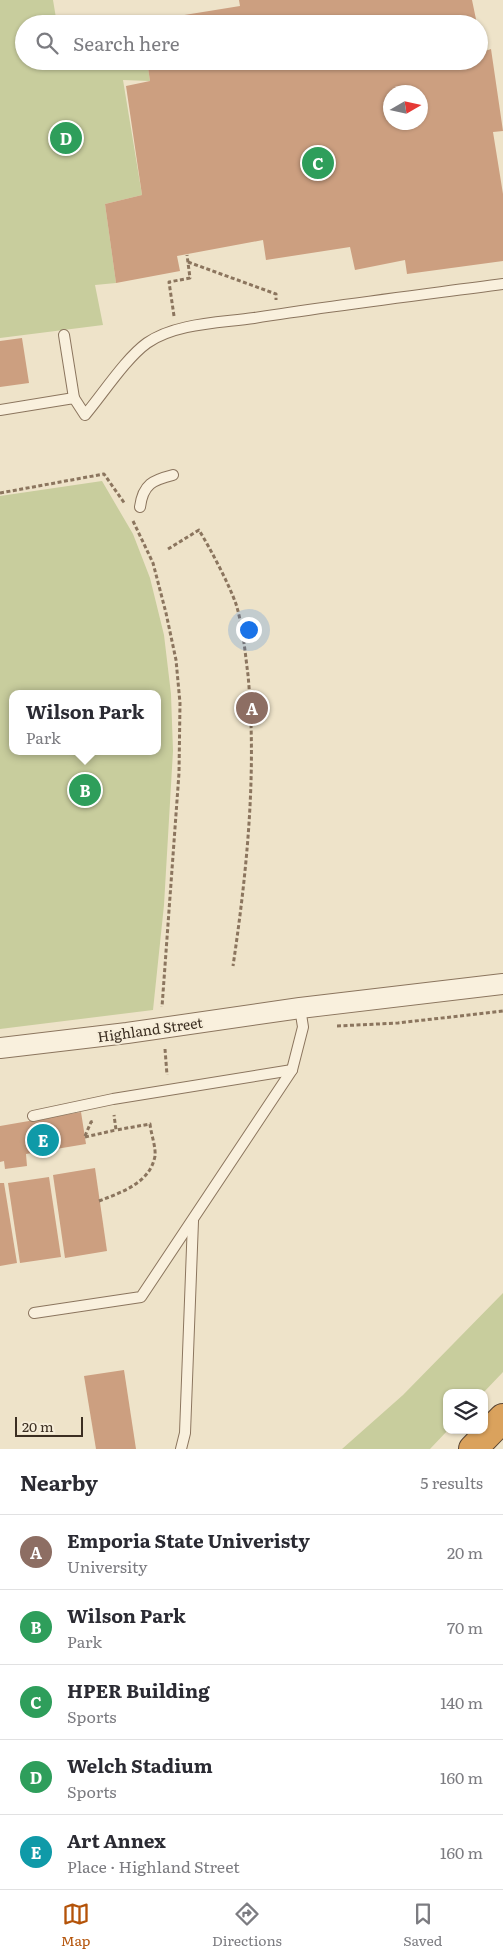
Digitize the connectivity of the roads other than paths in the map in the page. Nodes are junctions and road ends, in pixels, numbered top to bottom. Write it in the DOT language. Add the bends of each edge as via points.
graph roads {
  1 [pos="503,284"];
  2 [pos="64,336"];
  3 [pos="74,398"];
  4 [pos="0,410"];
  5 [pos="173,475"];
  6 [pos="140,507"];
  7 [pos="503,984"];
  8 [pos="301,1018"];
  9 [pos="0,1048"];
  10 [pos="292,1070"];
  11 [pos="33,1116"];
  12 [pos="193,1220"];
  13 [pos="34,1313"];
  14 [pos="503,1418"];
  15 [pos="181,1449"];
  16 [pos="473,1449"];
  1 -- 3 [label="lane" via="176,331 147,343 128,361 85,415"];
  2 -- 3 [label="lane"];
  3 -- 4 [label="lane"];
  5 -- 6 [label="lane" via="154,480 142,494"];
  7 -- 8 [label="street, Highland Street"];
  8 -- 9 [label="street, Highland Street"];
  8 -- 10 [label="lane"];
  10 -- 11 [label="lane" via="113,1099"];
  10 -- 12 [label="lane"];
  12 -- 13 [label="lane" via="141,1297"];
  12 -- 15 [label="lane" via="185,1434"];
  14 -- 16 [label="highway"];
}
